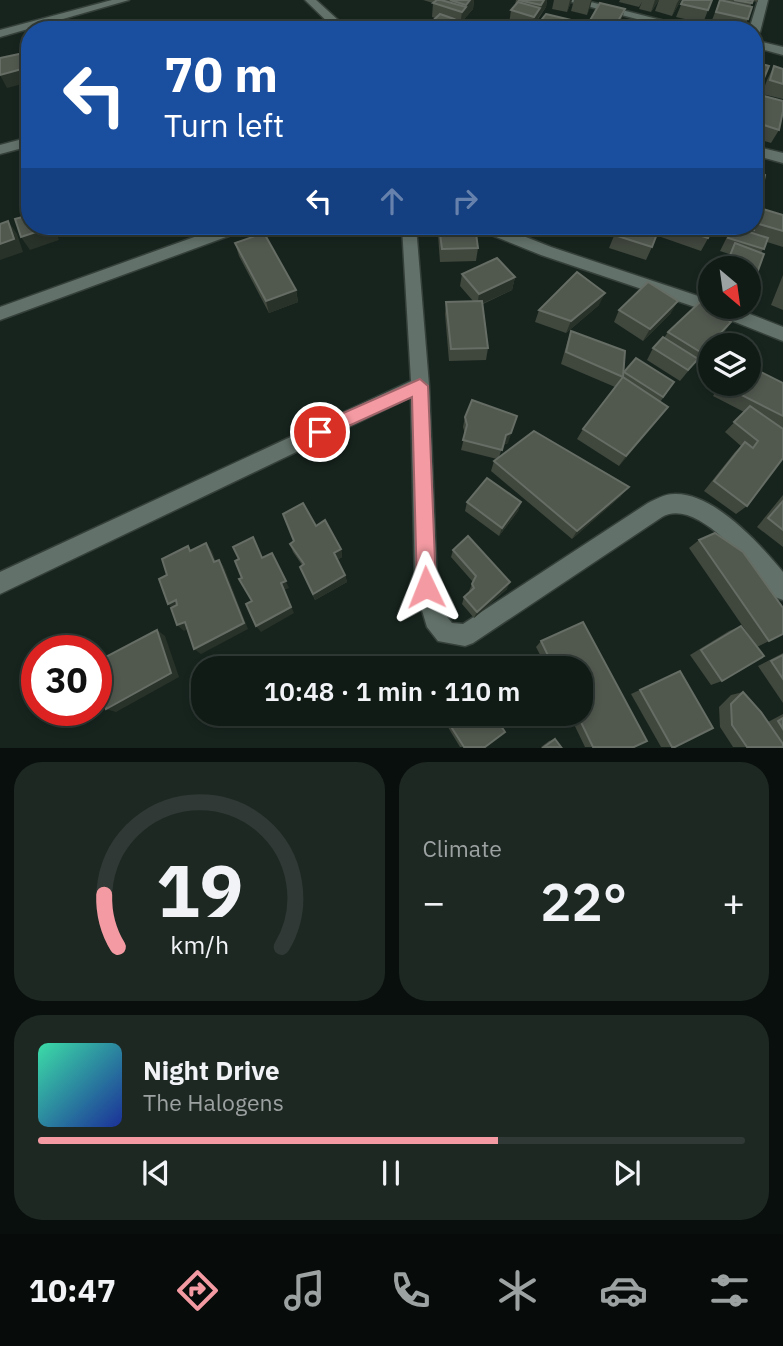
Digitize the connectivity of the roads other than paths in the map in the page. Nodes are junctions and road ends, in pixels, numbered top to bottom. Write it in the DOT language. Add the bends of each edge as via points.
graph roads {
  1 [pos="124,0"];
  2 [pos="310,0"];
  3 [pos="569,0"];
  4 [pos="763,0"];
  5 [pos="635,15"];
  6 [pos="47,21"];
  7 [pos="333,21"];
  8 [pos="632,21"];
  9 [pos="659,21"];
  10 [pos="757,21"];
  11 [pos="21,28"];
  12 [pos="0,34"];
  13 [pos="763,45"];
  14 [pos="783,51"];
  15 [pos="21,144"];
  16 [pos="0,150"];
  17 [pos="763,152"];
  18 [pos="783,158"];
  19 [pos="215,235"];
  20 [pos="410,235"];
  21 [pos="506,235"];
  22 [pos="698,302"];
  23 [pos="0,314"];
  24 [pos="744,319"];
  25 [pos="783,334"];
  26 [pos="420,386"];
  27 [pos="0,583"];
  28 [pos="783,589"];
  1 -- 6 [label="street"];
  2 -- 7 [label="street"];
  3 -- 5 [label="street"];
  4 -- 10 [label="street"];
  5 -- 8 [label="street"];
  5 -- 9 [label="street"];
  11 -- 12 [label="street"];
  13 -- 14 [label="street"];
  15 -- 16 [label="street"];
  17 -- 18 [label="street"];
  19 -- 23 [label="street"];
  20 -- 26 [label="street"];
  21 -- 22 [label="street"];
  24 -- 25 [label="street"];
  26 -- 27 [label="street"];
  26 -- 28 [label="street" via="426,587 435,619 446,633 465,635 645,517 676,502 689,504 739,539"];
}
